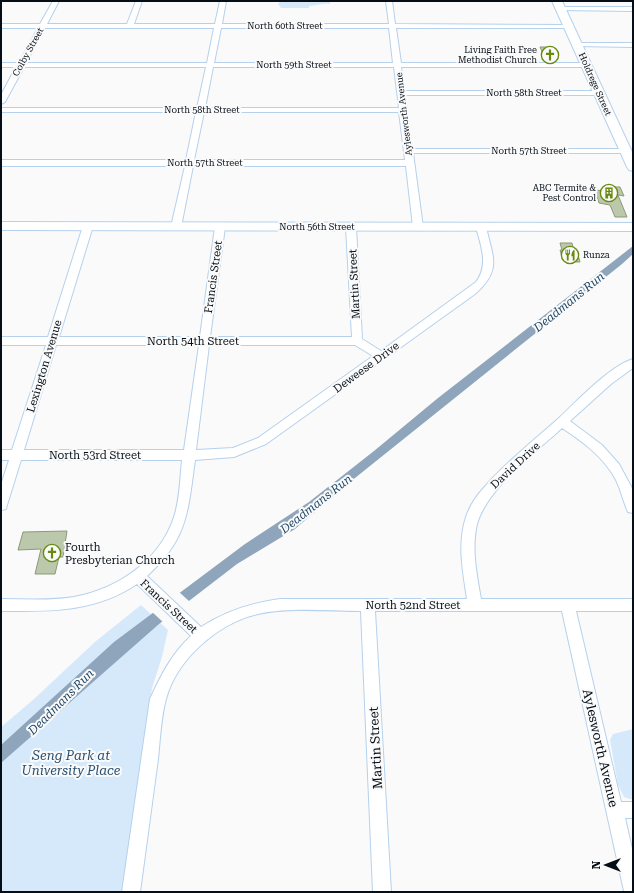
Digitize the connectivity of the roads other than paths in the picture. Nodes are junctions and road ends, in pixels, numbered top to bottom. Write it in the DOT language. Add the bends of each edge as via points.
graph roads {
  1 [pos="56,1"];
  2 [pos="139,1"];
  3 [pos="223,1"];
  4 [pos="389,1"];
  5 [pos="559,5"];
  6 [pos="633,9"];
  7 [pos="1,26"];
  8 [pos="42,26"];
  9 [pos="130,26"];
  10 [pos="218,26"];
  11 [pos="393,26"];
  12 [pos="569,26"];
  13 [pos="578,45"];
  14 [pos="633,45"];
  15 [pos="1,65"];
  16 [pos="21,65"];
  17 [pos="209,65"];
  18 [pos="398,65"];
  19 [pos="587,65"];
  20 [pos="401,93"];
  21 [pos="600,93"];
  22 [pos="1,102"];
  23 [pos="1,110"];
  24 [pos="200,110"];
  25 [pos="403,110"];
  26 [pos="408,151"];
  27 [pos="626,151"];
  28 [pos="1,163"];
  29 [pos="188,163"];
  30 [pos="410,163"];
  31 [pos="633,167"];
  32 [pos="1,226"];
  33 [pos="88,226"];
  34 [pos="176,226"];
  35 [pos="220,226"];
  36 [pos="351,226"];
  37 [pos="418,226"];
  38 [pos="481,227"];
  39 [pos="633,227"];
  40 [pos="1,341"];
  41 [pos="52,341"];
  42 [pos="204,341"];
  43 [pos="357,341"];
  44 [pos="381,356"];
  45 [pos="633,363"];
  46 [pos="562,422"];
  47 [pos="1,455"];
  48 [pos="16,455"];
  49 [pos="189,455"];
  50 [pos="1,505"];
  51 [pos="633,508"];
  52 [pos="138,576"];
  53 [pos="1,605"];
  54 [pos="368,605"];
  55 [pos="475,605"];
  56 [pos="568,605"];
  57 [pos="633,605"];
  58 [pos="200,635"];
  59 [pos="615,810"];
  60 [pos="633,810"];
  61 [pos="633,891"];
  62 [pos="131,892"];
  63 [pos="382,892"];
  1 -- 8 [label="street, Colby Street"];
  2 -- 9 [label="street"];
  3 -- 10 [label="street"];
  4 -- 11 [label="street, Aylesworth Avenue"];
  5 -- 6 [label="street"];
  5 -- 12 [label="main road, Holdrege Street"];
  7 -- 8 [label="street, North 60th Street"];
  8 -- 9 [label="street, North 60th Street"];
  8 -- 16 [label="street, Colby Street"];
  9 -- 10 [label="street, North 60th Street"];
  10 -- 11 [label="street, North 60th Street"];
  10 -- 17 [label="street"];
  11 -- 12 [label="street, North 60th Street"];
  11 -- 18 [label="street, Aylesworth Avenue"];
  12 -- 13 [label="main road, Holdrege Street"];
  13 -- 14 [label="street"];
  13 -- 19 [label="main road, Holdrege Street"];
  15 -- 16 [label="street, North 59th Street"];
  16 -- 17 [label="street, North 59th Street"];
  16 -- 22 [label="street, Colby Street"];
  17 -- 18 [label="street, North 59th Street"];
  17 -- 24 [label="street"];
  18 -- 19 [label="street, North 59th Street"];
  18 -- 20 [label="street, Aylesworth Avenue"];
  19 -- 21 [label="main road, Holdrege Street"];
  20 -- 21 [label="street, North 58th Street"];
  20 -- 25 [label="street, Aylesworth Avenue"];
  21 -- 27 [label="main road, Holdrege Street"];
  23 -- 24 [label="street, North 58th Street"];
  24 -- 25 [label="street, North 58th Street"];
  24 -- 29 [label="street"];
  25 -- 26 [label="street, Aylesworth Avenue"];
  26 -- 27 [label="street, North 57th Street"];
  26 -- 30 [label="street, Aylesworth Avenue"];
  27 -- 31 [label="main road, Holdrege Street"];
  28 -- 29 [label="street, North 57th Street"];
  29 -- 30 [label="street, North 57th Street"];
  29 -- 34 [label="street"];
  30 -- 37 [label="street, Aylesworth Avenue"];
  32 -- 33 [label="main road, North 56th Street"];
  33 -- 34 [label="main road, North 56th Street"];
  33 -- 41 [label="street, Lexington Avenue"];
  34 -- 35 [label="main road, North 56th Street"];
  35 -- 36 [label="main road, North 56th Street"];
  35 -- 42 [label="street, Francis Street"];
  36 -- 37 [label="main road, North 56th Street"];
  36 -- 43 [label="street, Martin Street"];
  37 -- 38 [label="main road, North 56th Street"];
  38 -- 39 [label="main road, North 56th Street"];
  38 -- 44 [label="street, Deweese Drive" via="489,262 489,270 483,282"];
  40 -- 41 [label="street, North 54th Street"];
  41 -- 42 [label="street, North 54th Street"];
  41 -- 48 [label="street, Lexington Avenue"];
  42 -- 43 [label="street, North 54th Street"];
  42 -- 49 [label="street, Francis Street"];
  43 -- 44 [label="street"];
  44 -- 49 [label="street, Deweese Drive" via="262,441 228,453"];
  45 -- 46 [label="street, David Drive" via="611,377"];
  46 -- 51 [label="street" via="606,455 624,481"];
  46 -- 55 [label="street, David Drive" via="491,487 474,512 468,546"];
  47 -- 48 [label="street, North 53rd Street"];
  48 -- 49 [label="street, North 53rd Street"];
  48 -- 50 [label="street, Lexington Avenue"];
  49 -- 52 [label="street, Francis Street" via="177,527 161,555"];
  52 -- 53 [label="street" via="114,590 75,602"];
  52 -- 58 [label="street, Francis Street"];
  54 -- 55 [label="street, North 52nd Street"];
  54 -- 58 [label="street, North 52nd Street" via="269,606 232,617 210,627"];
  54 -- 63 [label="street, Martin Street"];
  55 -- 56 [label="street, North 52nd Street"];
  56 -- 57 [label="street, North 52nd Street"];
  56 -- 59 [label="street, Aylesworth Avenue"];
  58 -- 62 [label="street, Francis Street" via="186,648 176,663 158,699"];
  59 -- 60 [label="street"];
  59 -- 61 [label="street, Aylesworth Avenue"];
}
